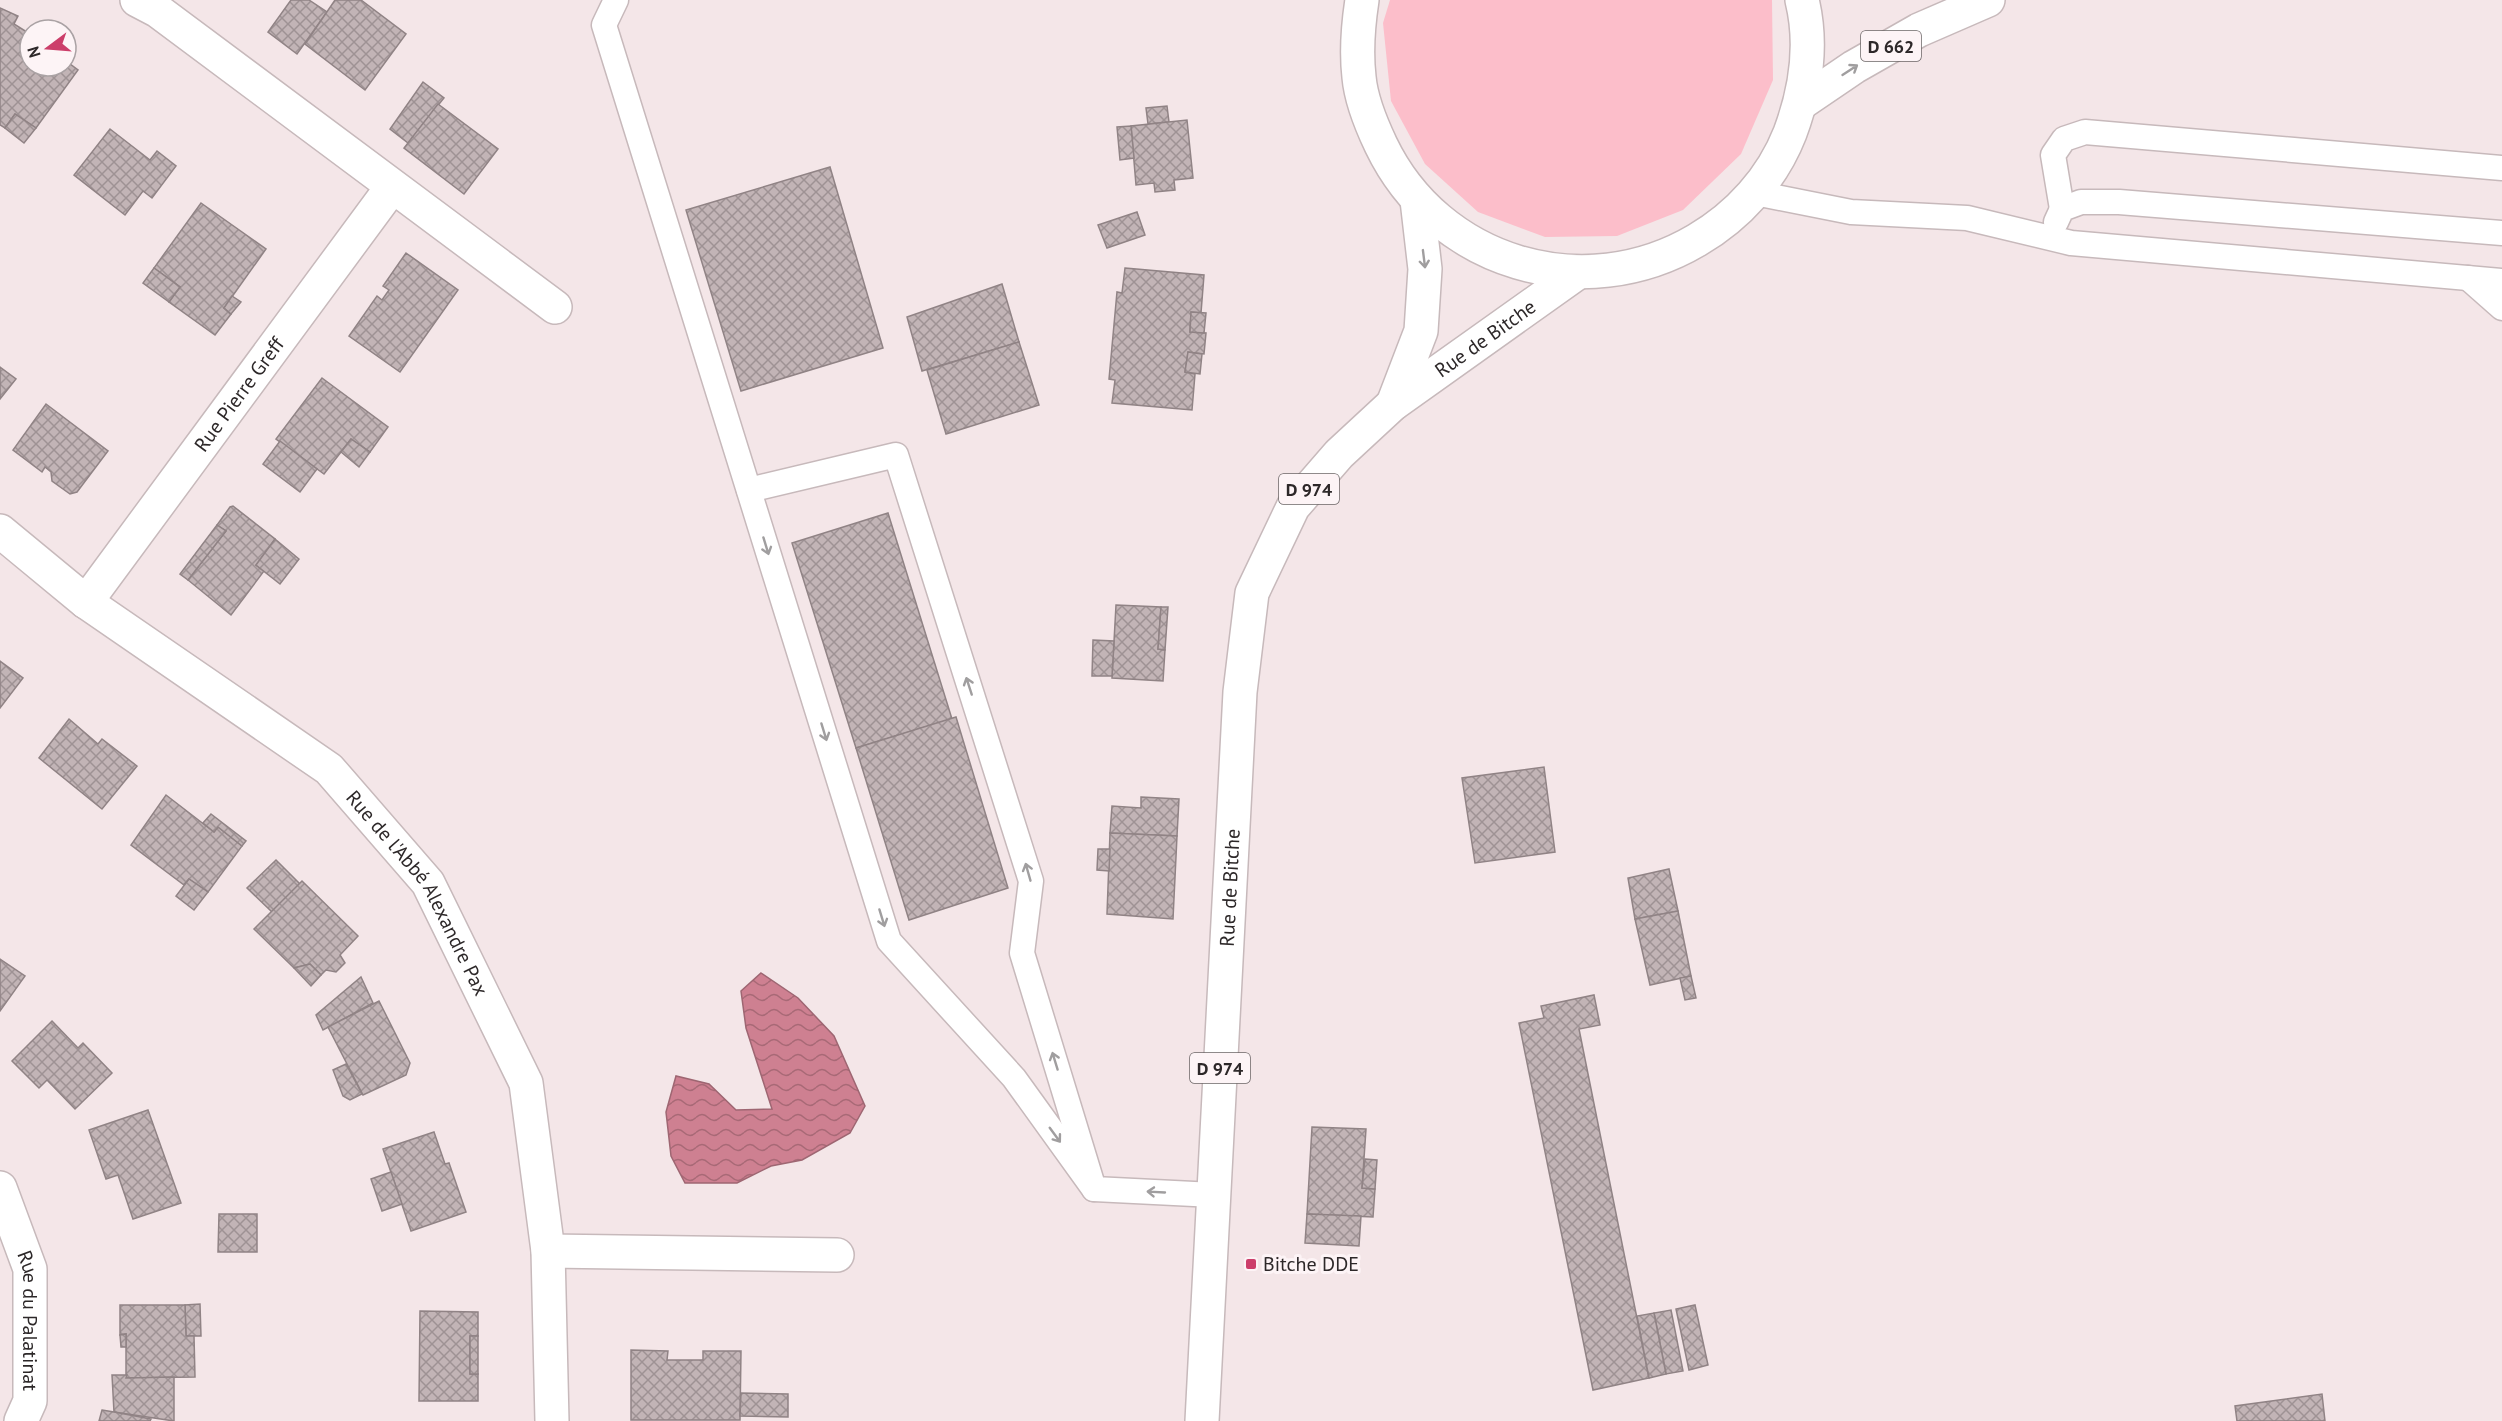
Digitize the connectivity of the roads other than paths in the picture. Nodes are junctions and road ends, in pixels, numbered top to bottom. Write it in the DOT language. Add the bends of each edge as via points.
graph roads {
  1 [pos="137,0"];
  2 [pos="616,0"];
  3 [pos="1362,0"];
  4 [pos="1802,0"];
  5 [pos="1988,0"];
  6 [pos="1801,103"];
  7 [pos="2502,168"];
  8 [pos="392,187"];
  9 [pos="1755,192"];
  10 [pos="1417,201"];
  11 [pos="2062,209"];
  12 [pos="2502,233"];
  13 [pos="2048,237"];
  14 [pos="1577,273"];
  15 [pos="2468,278"];
  16 [pos="2502,281"];
  17 [pos="555,307"];
  18 [pos="2502,308"];
  19 [pos="1393,404"];
  20 [pos="749,490"];
  21 [pos="0,531"];
  22 [pos="86,602"];
  23 [pos="0,1188"];
  24 [pos="1094,1189"];
  25 [pos="1214,1195"];
  26 [pos="548,1251"];
  27 [pos="837,1256"];
  28 [pos="21,1421"];
  29 [pos="552,1421"];
  30 [pos="1202,1421"];
  1 -- 8 [label="street" via="158,11"];
  2 -- 20 [label="lane" via="604,25"];
  3 -- 10 [label="street" via="1357,32 1359,78 1370,123 1390,164"];
  4 -- 6 [label="street" via="1808,60"];
  6 -- 5 [label="street, D 662, one-way" via="1919,30"];
  6 -- 9 [label="street" via="1783,150"];
  7 -- 11 [label="lane" via="2085,132 2064,140 2054,155"];
  8 -- 17 [label="street"];
  8 -- 22 [label="street, Rue Pierre Greff"];
  9 -- 13 [label="lane" via="1851,212 1967,218"];
  9 -- 14 [label="street" via="1719,227 1675,253 1628,268"];
  10 -- 14 [label="street" via="1451,231 1490,253 1533,267"];
  10 -- 19 [label="street, Rue de Bitche / D 974, one-way" via="1425,269 1421,331"];
  11 -- 12 [label="lane" via="2081,202 2119,202"];
  11 -- 13 [label="lane"];
  13 -- 15 [label="lane" via="2071,243"];
  14 -- 19 [label="street, Rue de Bitche / D 974"];
  15 -- 16 [label="lane"];
  15 -- 18 [label="lane"];
  19 -- 25 [label="street, Rue de Bitche / D 974" via="1339,454 1293,507 1252,593 1240,692"];
  20 -- 24 [label="lane, one-way" via="889,941 1014,1078"];
  24 -- 20 [label="lane, one-way" via="1022,953 1031,881 896,455"];
  21 -- 22 [label="street, Rue de l'Abbé Alexandre Pax"];
  22 -- 26 [label="street, Rue de l'Abbé Alexandre Pax" via="329,769 428,883 526,1083"];
  23 -- 28 [label="street, Rue du Palatinat" via="30,1269 30,1401"];
  25 -- 24 [label="lane, one-way"];
  25 -- 30 [label="street, Rue de Bitche / D 974"];
  26 -- 27 [label="street"];
  26 -- 29 [label="street, Rue de l'Abbé Alexandre Pax"];
}
